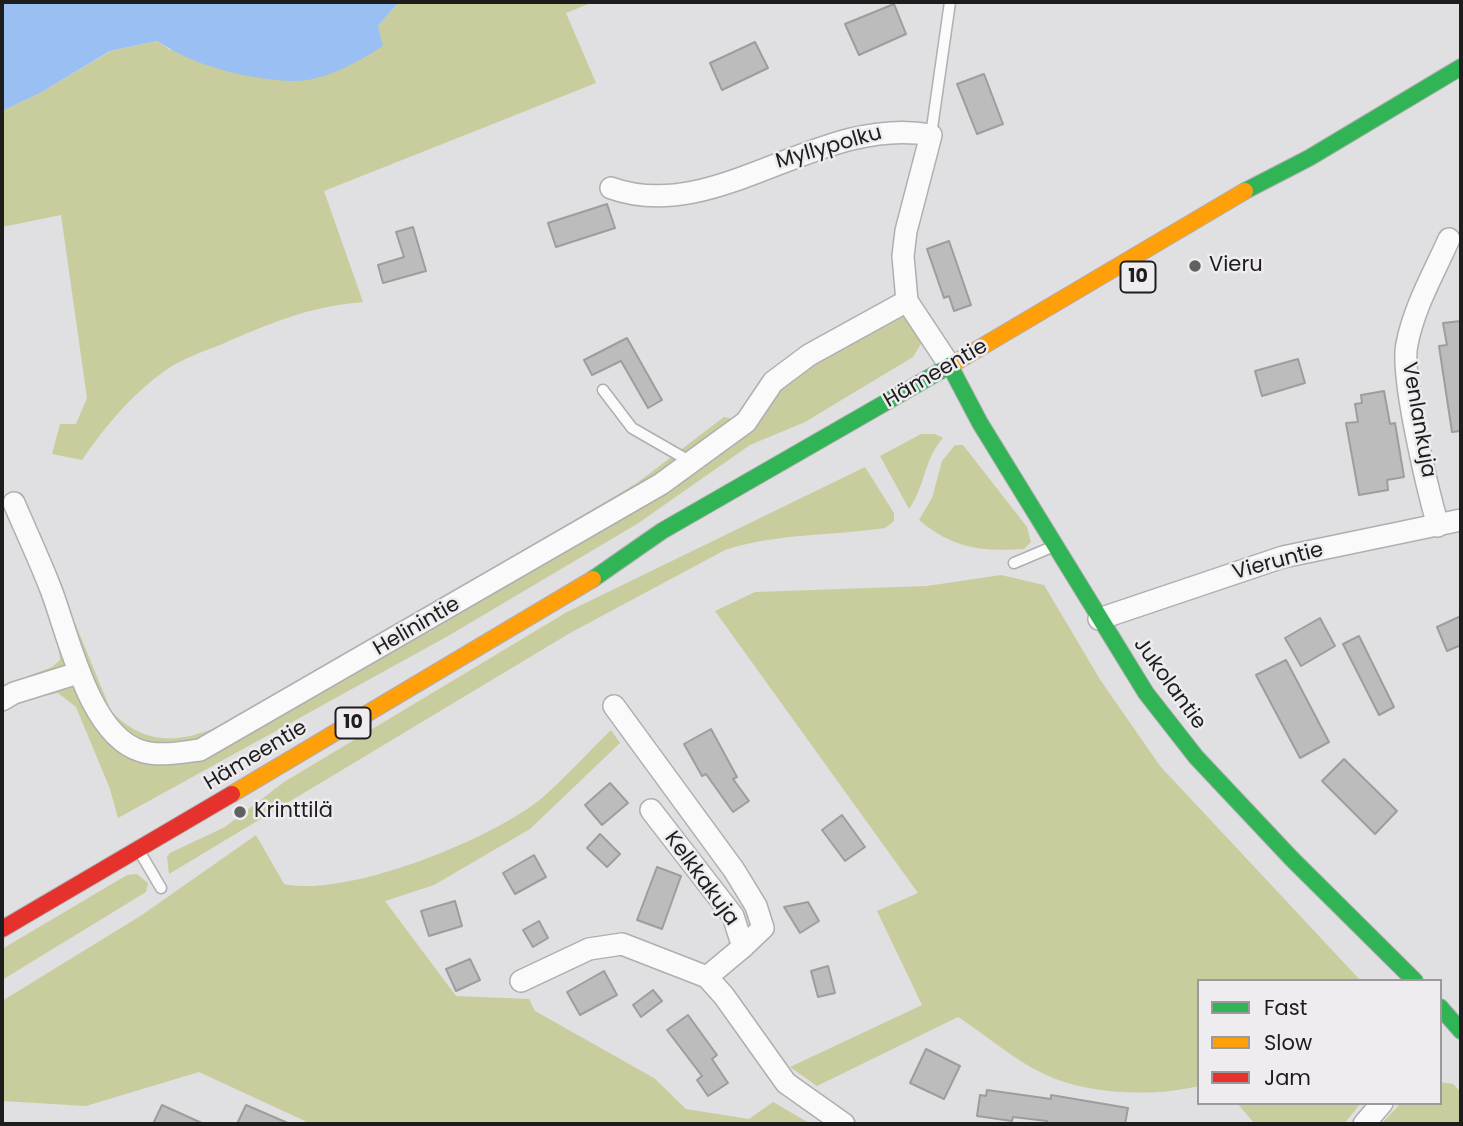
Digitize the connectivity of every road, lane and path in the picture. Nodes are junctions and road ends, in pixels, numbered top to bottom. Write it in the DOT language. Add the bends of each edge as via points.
graph roads {
  1 [pos="950,2"];
  2 [pos="1461,67"];
  3 [pos="931,135"];
  4 [pos="1309,158"];
  5 [pos="611,188"];
  6 [pos="1263,200"];
  7 [pos="1449,239"];
  8 [pos="907,301"];
  9 [pos="950,366"];
  10 [pos="603,390"];
  11 [pos="691,462"];
  12 [pos="14,503"];
  13 [pos="1461,520"];
  14 [pos="1437,526"];
  15 [pos="1055,546"];
  16 [pos="649,561"];
  17 [pos="1014,563"];
  18 [pos="567,597"];
  19 [pos="1098,619"];
  20 [pos="78,673"];
  21 [pos="2,699"];
  22 [pos="614,706"];
  23 [pos="651,810"];
  24 [pos="139,849"];
  25 [pos="161,888"];
  26 [pos="2,929"];
  27 [pos="744,946"];
  28 [pos="707,977"];
  29 [pos="1413,979"];
  30 [pos="521,981"];
  31 [pos="1442,1010"];
  32 [pos="1455,1028"];
  33 [pos="1380,1105"];
  34 [pos="844,1124"];
  35 [pos="1364,1124"];
  1 -- 3 [label="lane"];
  2 -- 4 [label="main road, Hämeentie / 10"];
  3 -- 5 [label="street, Myllypolku" via="904,130 864,134 686,195 653,198"];
  3 -- 8 [label="street" via="906,231"];
  4 -- 6 [label="main road, Hämeentie / 10"];
  4 -- 9 [label="main road, Hämeentie / 10"];
  7 -- 14 [label="street, Venlankuja" via="1422,295 1406,346 1409,387"];
  8 -- 9 [label="street"];
  8 -- 11 [label="street, Helinintie" via="809,355 773,382 746,422"];
  9 -- 15 [label="main road, Jukolantie"];
  9 -- 18 [label="main road, Hämeentie / 10" via="662,531"];
  10 -- 11 [label="lane" via="632,428"];
  11 -- 20 [label="street, Helinintie" via="434,618 200,750 141,751 116,737"];
  12 -- 20 [label="street, Helinintie" via="51,588"];
  13 -- 14 [label="street, Vieruntie"];
  14 -- 19 [label="street, Vieruntie" via="1283,557"];
  15 -- 17 [label="lane"];
  15 -- 19 [label="main road, Jukolantie"];
  16 -- 18 [label="main road, Hämeentie / 10"];
  18 -- 24 [label="main road, Hämeentie / 10"];
  19 -- 29 [label="main road, Jukolantie" via="1146,693 1196,757"];
  20 -- 21 [label="street"];
  22 -- 27 [label="street" via="756,906 763,928"];
  23 -- 27 [label="street, Kelkkakuja" via="733,916"];
  24 -- 25 [label="lane"];
  24 -- 26 [label="main road, Hämeentie / 10"];
  27 -- 28 [label="street, Kelkkakuja"];
  28 -- 30 [label="street" via="622,944 589,949"];
  28 -- 34 [label="street" via="786,1083"];
  31 -- 32 [label="main road"];
  33 -- 35 [label="street"];
}
